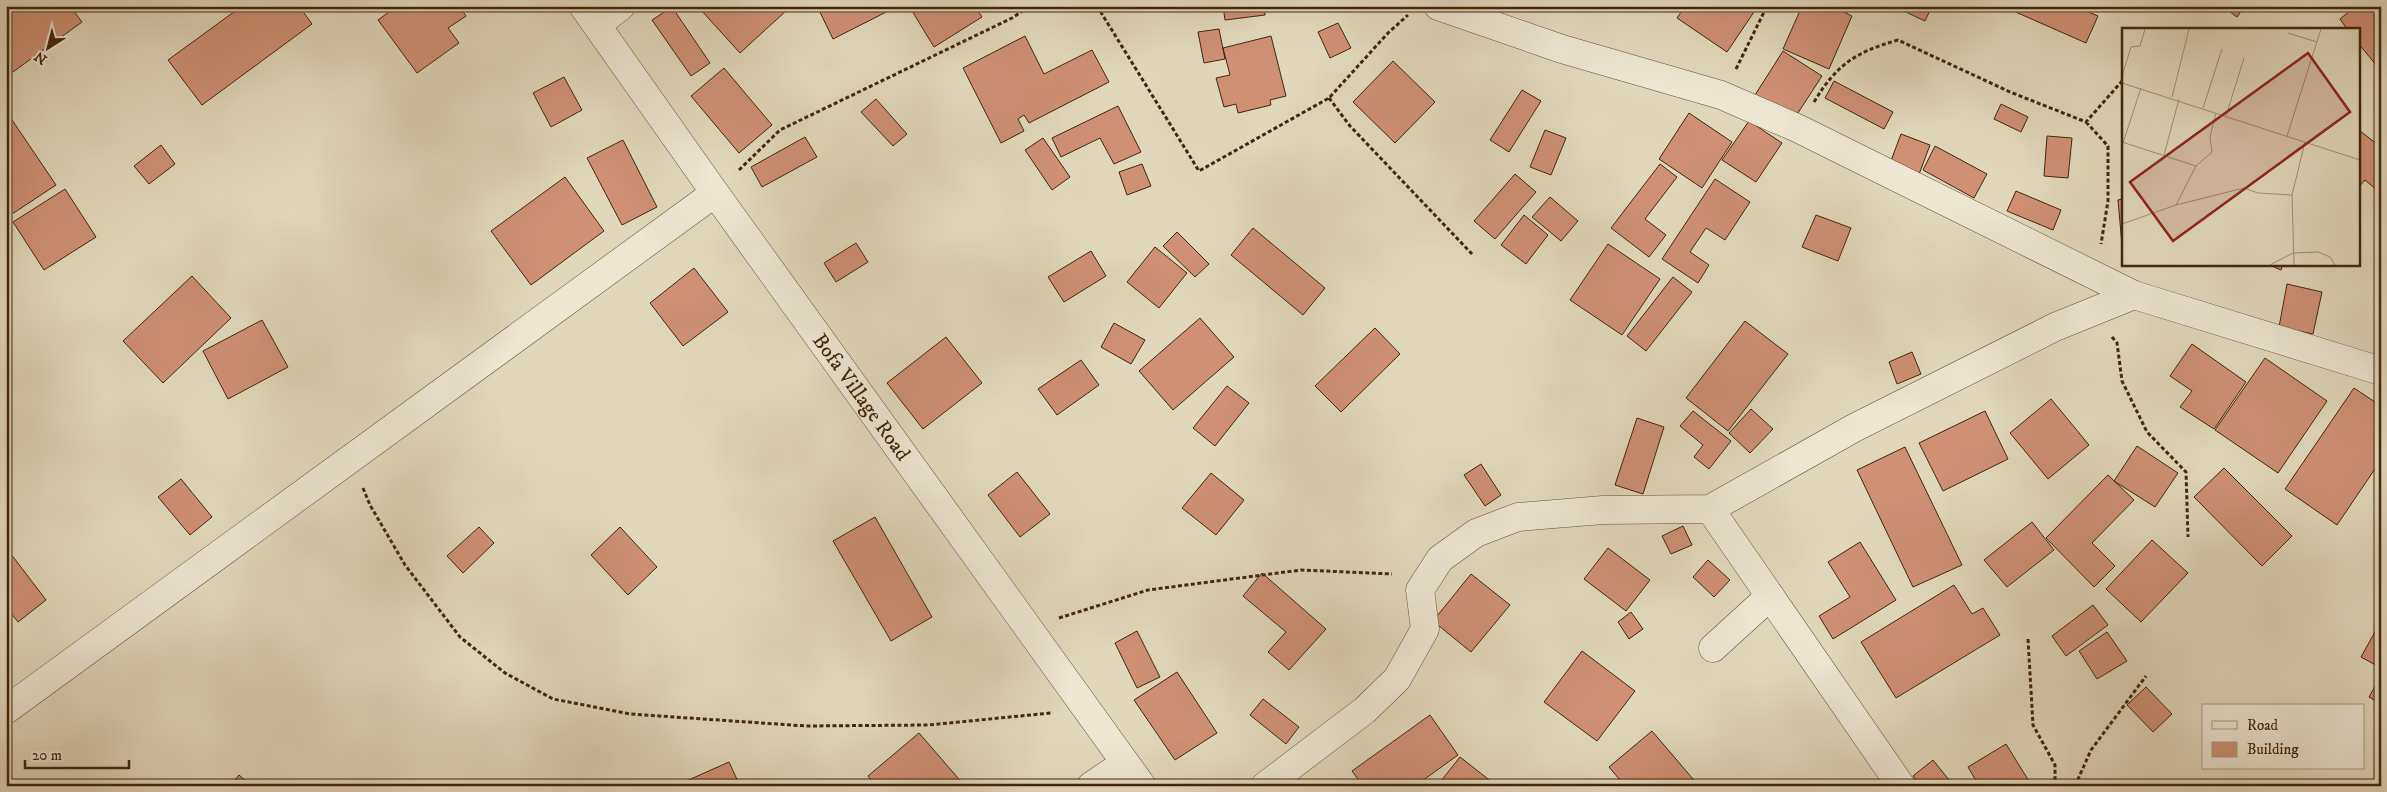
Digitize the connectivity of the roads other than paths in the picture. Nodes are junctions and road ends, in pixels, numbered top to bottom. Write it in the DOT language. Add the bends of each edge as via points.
graph roads {
  1 [pos="621,6"];
  2 [pos="1425,9"];
  3 [pos="590,15"];
  4 [pos="715,193"];
  5 [pos="2134,295"];
  6 [pos="2381,372"];
  7 [pos="1710,509"];
  8 [pos="1770,596"];
  9 [pos="1713,648"];
  10 [pos="6,710"];
  11 [pos="1125,763"];
  12 [pos="1090,786"];
  13 [pos="1142,786"];
  14 [pos="1265,786"];
  15 [pos="1902,786"];
  1 -- 3 [label="street"];
  2 -- 5 [label="street" via="1721,95 1797,128"];
  3 -- 4 [label="street, Bofa Village Road"];
  4 -- 10 [label="street"];
  4 -- 11 [label="street, Bofa Village Road"];
  5 -- 6 [label="street"];
  5 -- 7 [label="street" via="2055,327 1854,428"];
  7 -- 8 [label="street"];
  7 -- 14 [label="street" via="1602,510 1518,518 1476,533 1440,559 1420,590 1425,629 1397,679 1365,710"];
  8 -- 9 [label="street"];
  8 -- 15 [label="street"];
  11 -- 12 [label="street"];
  11 -- 13 [label="street, Bofa Village Road"];
}
